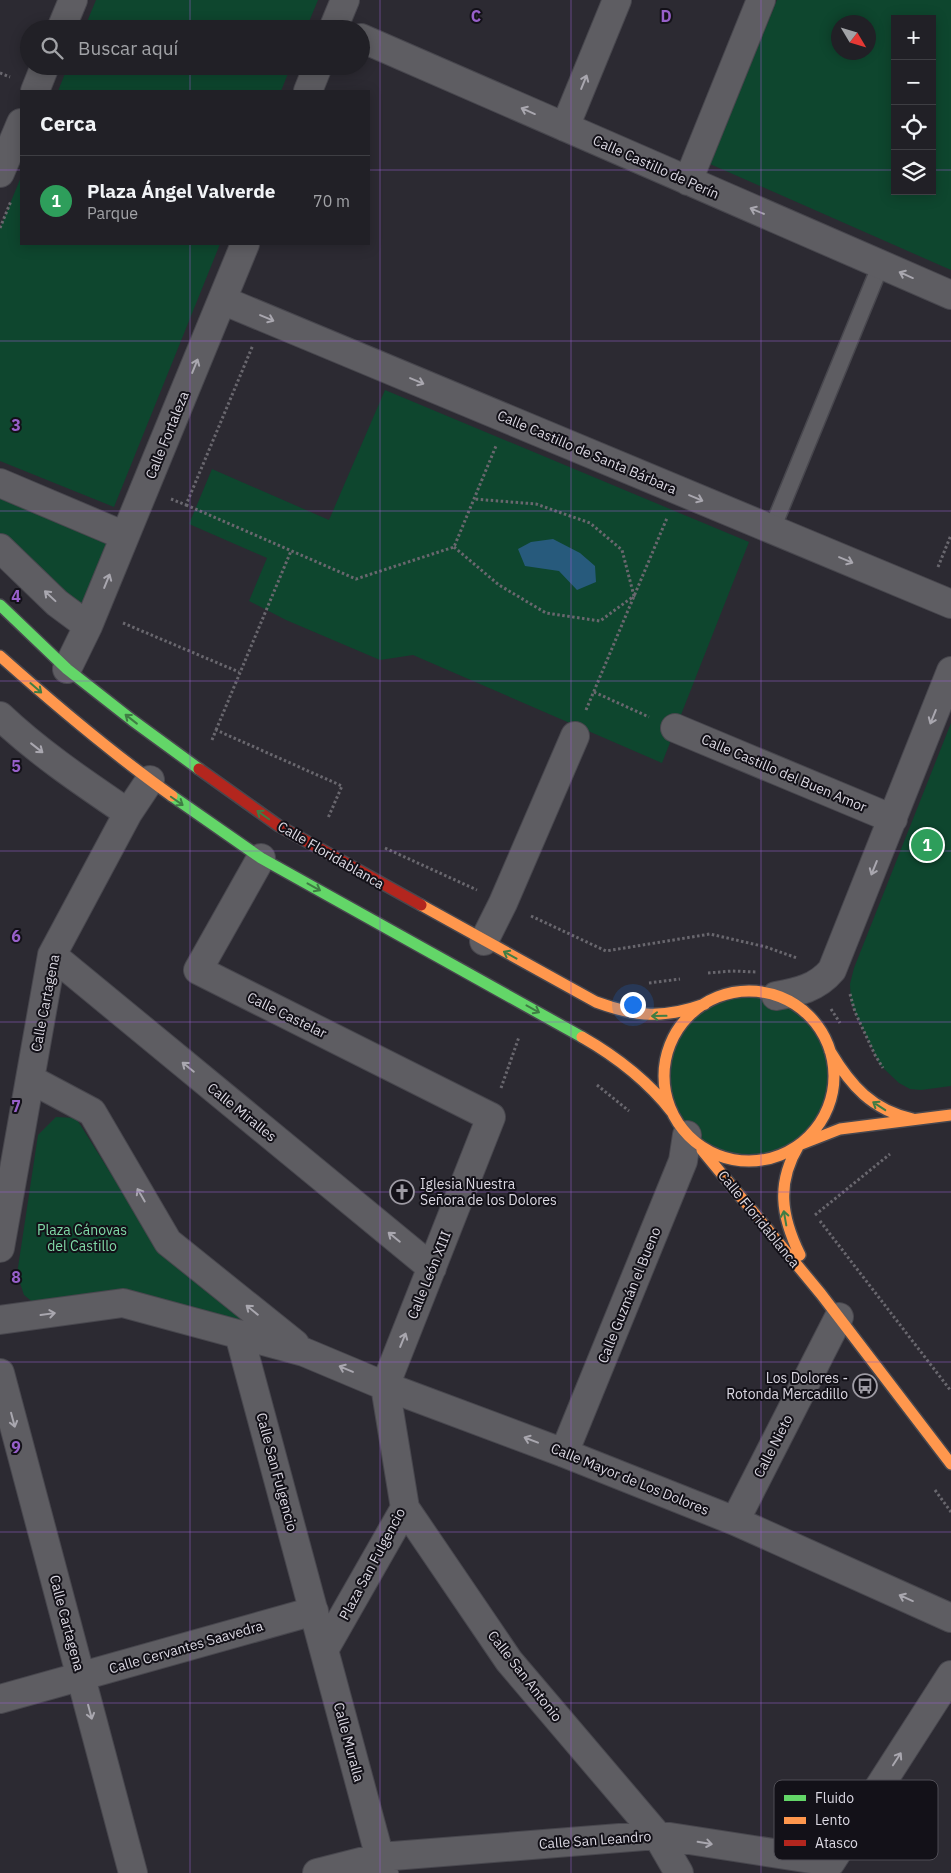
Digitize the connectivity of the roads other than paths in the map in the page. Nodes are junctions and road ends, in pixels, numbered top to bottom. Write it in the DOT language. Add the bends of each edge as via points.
graph roads {
  1 [pos="73,0"];
  2 [pos="345,0"];
  3 [pos="618,0"];
  4 [pos="761,0"];
  5 [pos="65,20"];
  6 [pos="339,20"];
  7 [pos="370,42"];
  8 [pos="41,75"];
  9 [pos="314,75"];
  10 [pos="35,90"];
  11 [pos="308,90"];
  12 [pos="20,125"];
  13 [pos="565,127"];
  14 [pos="0,173"];
  15 [pos="688,181"];
  16 [pos="245,245"];
  17 [pos="881,264"];
  18 [pos="951,295"];
  19 [pos="222,300"];
  20 [pos="0,483"];
  21 [pos="772,529"];
  22 [pos="125,536"];
  23 [pos="0,548"];
  24 [pos="951,604"];
  25 [pos="0,605"];
  26 [pos="88,626"];
  27 [pos="0,656"];
  28 [pos="67,668"];
  29 [pos="951,671"];
  30 [pos="0,716"];
  31 [pos="579,727"];
  32 [pos="675,728"];
  33 [pos="150,780"];
  34 [pos="128,813"];
  35 [pos="893,819"];
  36 [pos="261,858"];
  37 [pos="484,941"];
  38 [pos="52,955"];
  39 [pos="776,996"];
  40 [pos="705,1004"];
  41 [pos="830,1052"];
  42 [pos="30,1079"];
  43 [pos="672,1112"];
  44 [pos="951,1115"];
  45 [pos="491,1116"];
  46 [pos="924,1119"];
  47 [pos="693,1140"];
  48 [pos="799,1145"];
  49 [pos="4,1198"];
  50 [pos="0,1248"];
  51 [pos="432,1268"];
  52 [pos="821,1294"];
  53 [pos="839,1317"];
  54 [pos="0,1320"];
  55 [pos="239,1334"];
  56 [pos="304,1352"];
  57 [pos="0,1372"];
  58 [pos="385,1386"];
  59 [pos="564,1453"];
  60 [pos="951,1464"];
  61 [pos="405,1508"];
  62 [pos="735,1521"];
  63 [pos="314,1611"];
  64 [pos="951,1618"];
  65 [pos="324,1650"];
  66 [pos="951,1674"];
  67 [pos="81,1676"];
  68 [pos="0,1699"];
  69 [pos="883,1780"];
  70 [pos="657,1835"];
  71 [pos="832,1860"];
  72 [pos="382,1865"];
  73 [pos="802,1866"];
  74 [pos="133,1873"];
  75 [pos="317,1873"];
  76 [pos="679,1873"];
  1 -- 5 [label="street"];
  2 -- 6 [label="street"];
  13 -- 3 [label="street, one-way"];
  4 -- 15 [label="street"];
  13 -- 7 [label="street, Calle Castillo de Perín, one-way"];
  8 -- 10 [label="street"];
  9 -- 11 [label="street"];
  12 -- 14 [label="street"];
  13 -- 15 [label="street, Calle Castillo de Perín"];
  17 -- 15 [label="street, Calle Castillo de Perín, one-way"];
  16 -- 19 [label="street, Calle Fortaleza"];
  18 -- 17 [label="street, Calle Castillo de Perín, one-way"];
  17 -- 21 [label="lane"];
  19 -- 21 [label="street, Calle Castillo de Santa Bárbara, one-way"];
  22 -- 19 [label="street, Calle Fortaleza, one-way"];
  20 -- 22 [label="street"];
  21 -- 24 [label="street, Calle Castillo de Santa Bárbara, one-way"];
  26 -- 22 [label="street, Calle Fortaleza, one-way"];
  26 -- 23 [label="street, one-way" via="57,603"];
  25 -- 28 [label="main road, Calle Floridablanca"];
  26 -- 28 [label="street, Calle Fortaleza"];
  27 -- 33 [label="main road, one-way"];
  37 -- 28 [label="main road, Calle Floridablanca, one-way" via="279,826 147,732"];
  29 -- 35 [label="street, one-way"];
  30 -- 34 [label="street, one-way" via="72,775"];
  31 -- 37 [label="street" via="504,903"];
  32 -- 35 [label="street, Calle Castillo del Buen Amor"];
  33 -- 34 [label="street, Calle Cartagena"];
  33 -- 36 [label="main road, one-way"];
  34 -- 38 [label="street, Calle Cartagena"];
  35 -- 39 [label="street, one-way" via="832,970 808,988"];
  36 -- 43 [label="main road, one-way" via="593,1043 649,1083"];
  36 -- 45 [label="street, Calle Castelar" via="198,970"];
  40 -- 37 [label="main road, Calle Floridablanca, one-way" via="672,1016 618,1011"];
  38 -- 42 [label="street, Calle Cartagena"];
  51 -- 38 [label="street, Calle Miralles, one-way"];
  39 -- 40 [label="main road" via="763,992 734,993"];
  39 -- 41 [label="main road" via="807,1014"];
  40 -- 43 [label="main road" via="685,1021 669,1046 664,1085"];
  46 -- 41 [label="main road, one-way" via="897,1116 872,1101 849,1080"];
  41 -- 48 [label="main road" via="834,1076 829,1104 818,1125"];
  42 -- 49 [label="street, Calle Cartagena"];
  56 -- 42 [label="street, one-way" via="168,1242 92,1112"];
  43 -- 47 [label="main road"];
  44 -- 46 [label="main road"];
  45 -- 51 [label="street, Calle León XIII"];
  46 -- 48 [label="main road" via="840,1129"];
  47 -- 48 [label="main road" via="723,1158 750,1161 777,1156"];
  47 -- 52 [label="main road, Calle Floridablanca"];
  47 -- 59 [label="street, Calle Guzmán el Bueno"];
  52 -- 48 [label="main road, Calle Floridablanca, one-way" via="793,1243 785,1219 785,1176"];
  49 -- 50 [label="street, Calle Cartagena"];
  58 -- 51 [label="street, Calle León XIII, one-way"];
  52 -- 53 [label="main road, Calle Floridablanca"];
  53 -- 60 [label="main road, Calle Floridablanca"];
  53 -- 62 [label="street, Calle Nieto"];
  54 -- 55 [label="street, one-way" via="124,1303"];
  55 -- 56 [label="street"];
  55 -- 63 [label="street, Calle San Fulgencio"];
  58 -- 56 [label="street, Calle Mayor de Los Dolores, one-way"];
  57 -- 67 [label="street, Calle Cartagena, one-way"];
  59 -- 58 [label="street, Calle Mayor de Los Dolores, one-way"];
  58 -- 61 [label="street, Plaza San Fulgencio"];
  59 -- 62 [label="street, Calle Mayor de Los Dolores"];
  61 -- 65 [label="street, Plaza San Fulgencio"];
  61 -- 70 [label="street, Calle San Antonio" via="509,1661"];
  64 -- 62 [label="street, Calle Mayor de Los Dolores, one-way"];
  63 -- 65 [label="street, Calle Muralla"];
  63 -- 67 [label="street, Calle Cervantes Saavedra"];
  65 -- 72 [label="street, Calle Muralla"];
  69 -- 66 [label="street, Calle San Leandro, one-way"];
  67 -- 68 [label="street, Calle Cervantes Saavedra"];
  67 -- 74 [label="street, Calle Cartagena, one-way"];
  70 -- 72 [label="street, Calle San Leandro"];
  70 -- 73 [label="street, Calle San Leandro, one-way"];
  70 -- 76 [label="street, Calle San Antonio"];
  73 -- 71 [label="street, Calle San Leandro, one-way"];
  72 -- 75 [label="street, Calle San Leandro"];
}
